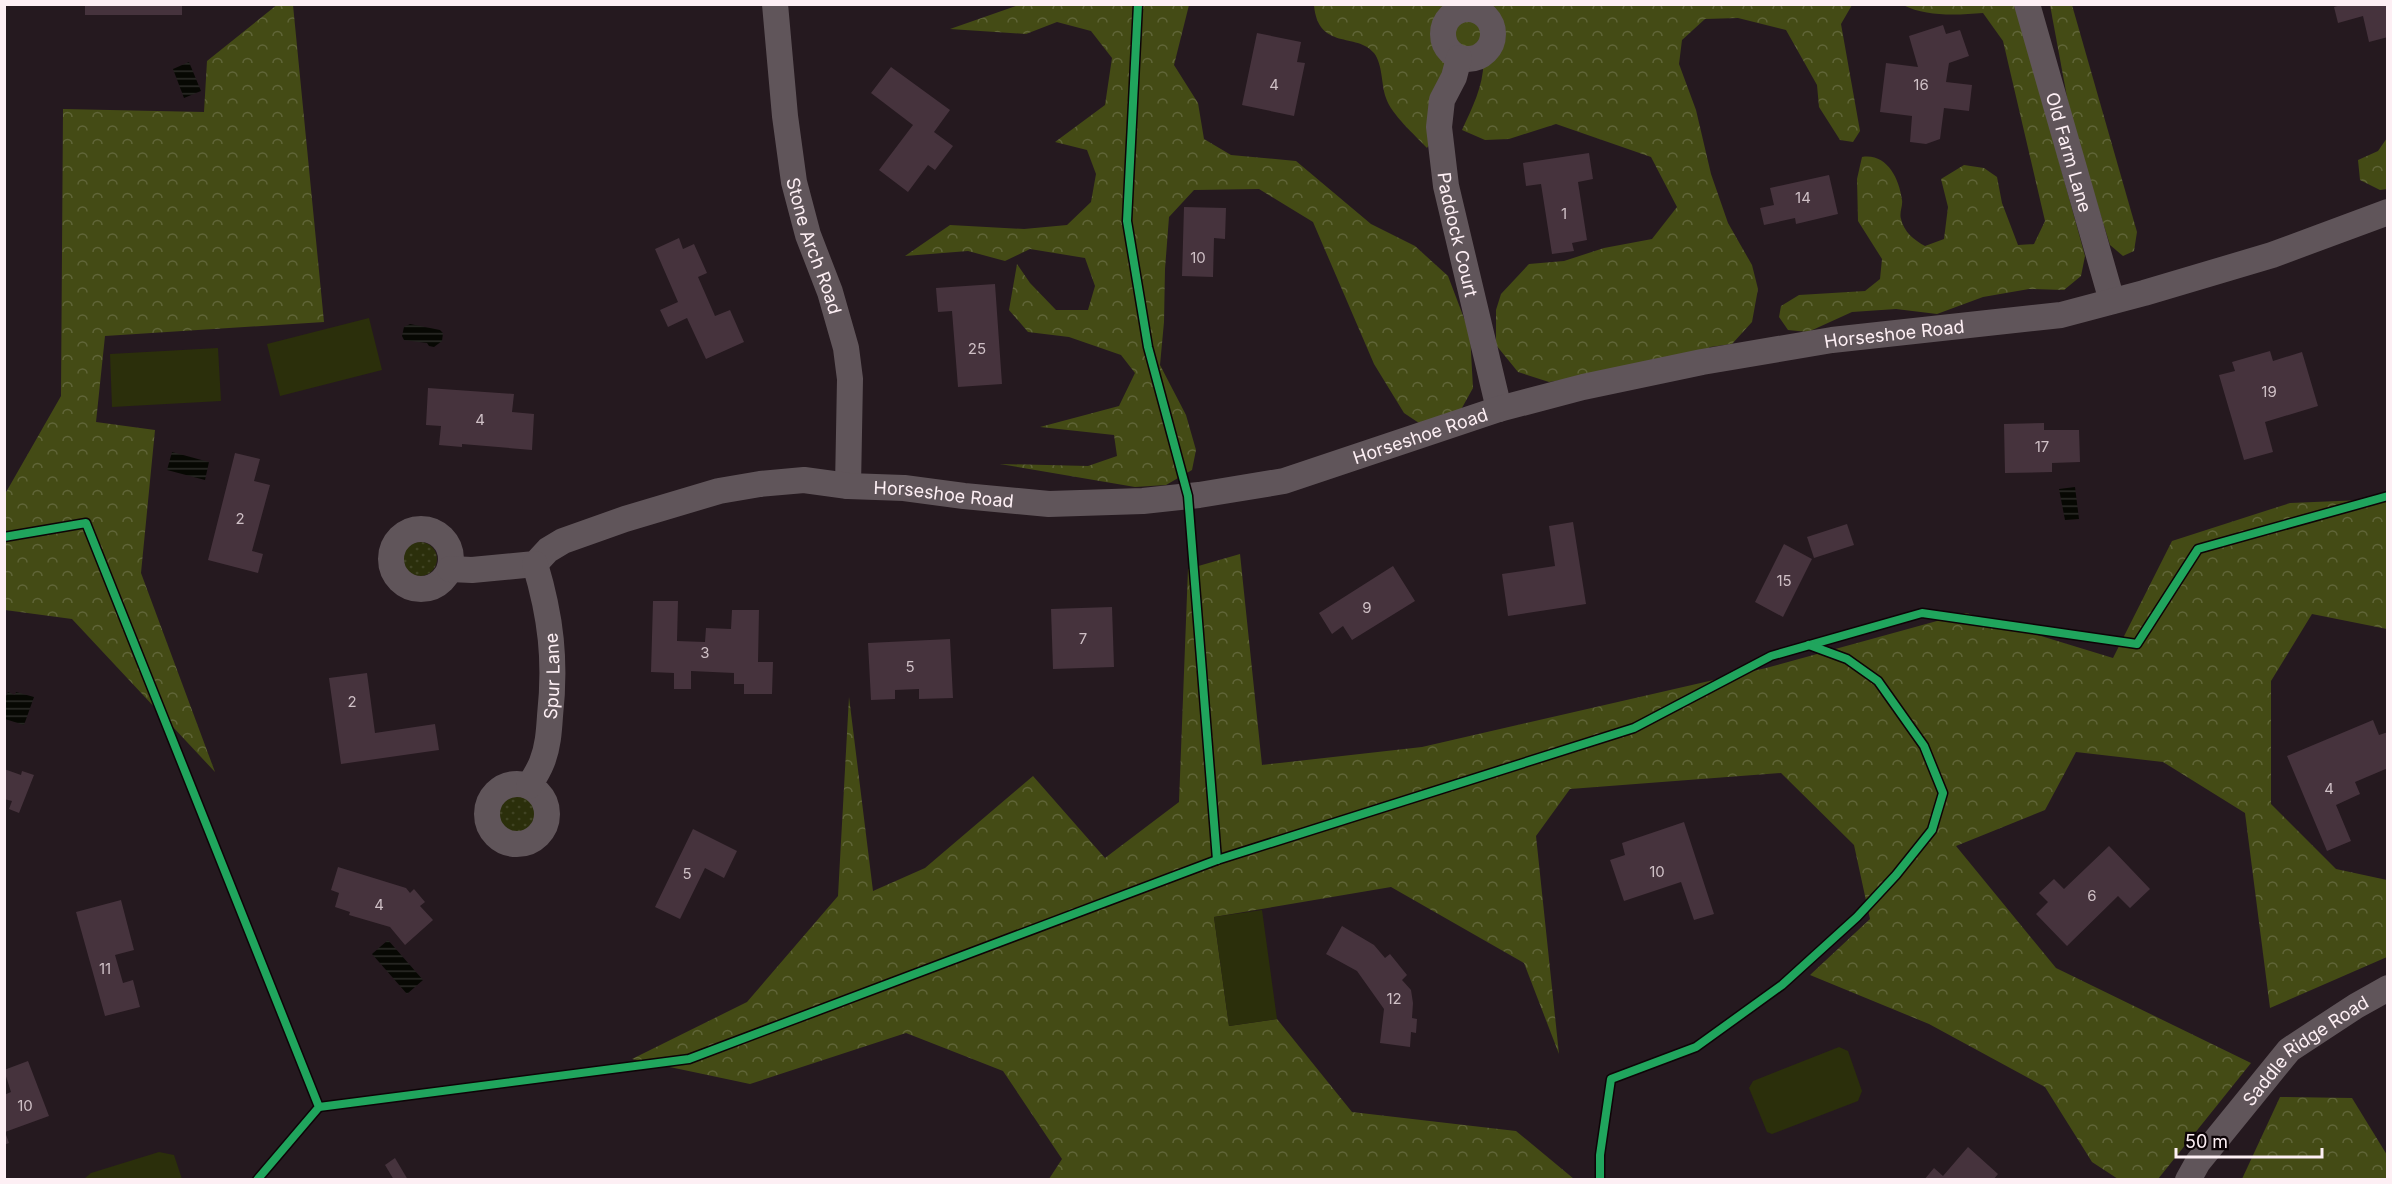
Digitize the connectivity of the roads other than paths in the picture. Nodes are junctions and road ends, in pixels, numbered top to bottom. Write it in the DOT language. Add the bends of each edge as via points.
graph roads {
  1 [pos="775,4"];
  2 [pos="2027,4"];
  3 [pos="1459,58"];
  4 [pos="2388,212"];
  5 [pos="2112,301"];
  6 [pos="1498,410"];
  7 [pos="848,486"];
  8 [pos="535,564"];
  9 [pos="450,569"];
  10 [pos="529,786"];
  11 [pos="2388,988"];
  12 [pos="2188,1179"];
  1 -- 7 [label="street, Stone Arch Road" via="794,182 846,348 850,379"];
  2 -- 5 [label="street, Old Farm Lane"];
  3 -- 6 [label="street, Paddock Court" via="1442,100 1440,135 1446,186"];
  4 -- 5 [label="street, Horseshoe Road" via="2272,255"];
  5 -- 6 [label="street, Horseshoe Road" via="2061,315 1832,340 1702,362"];
  6 -- 7 [label="street, Horseshoe Road" via="1284,481 1199,495 1049,504 904,488"];
  7 -- 8 [label="street, Horseshoe Road" via="804,480 719,491 563,541"];
  8 -- 9 [label="street"];
  8 -- 10 [label="street, Spur Lane" via="550,626 553,688 546,748"];
  11 -- 12 [label="street, Saddle Ridge Road" via="2289,1050"];
}
